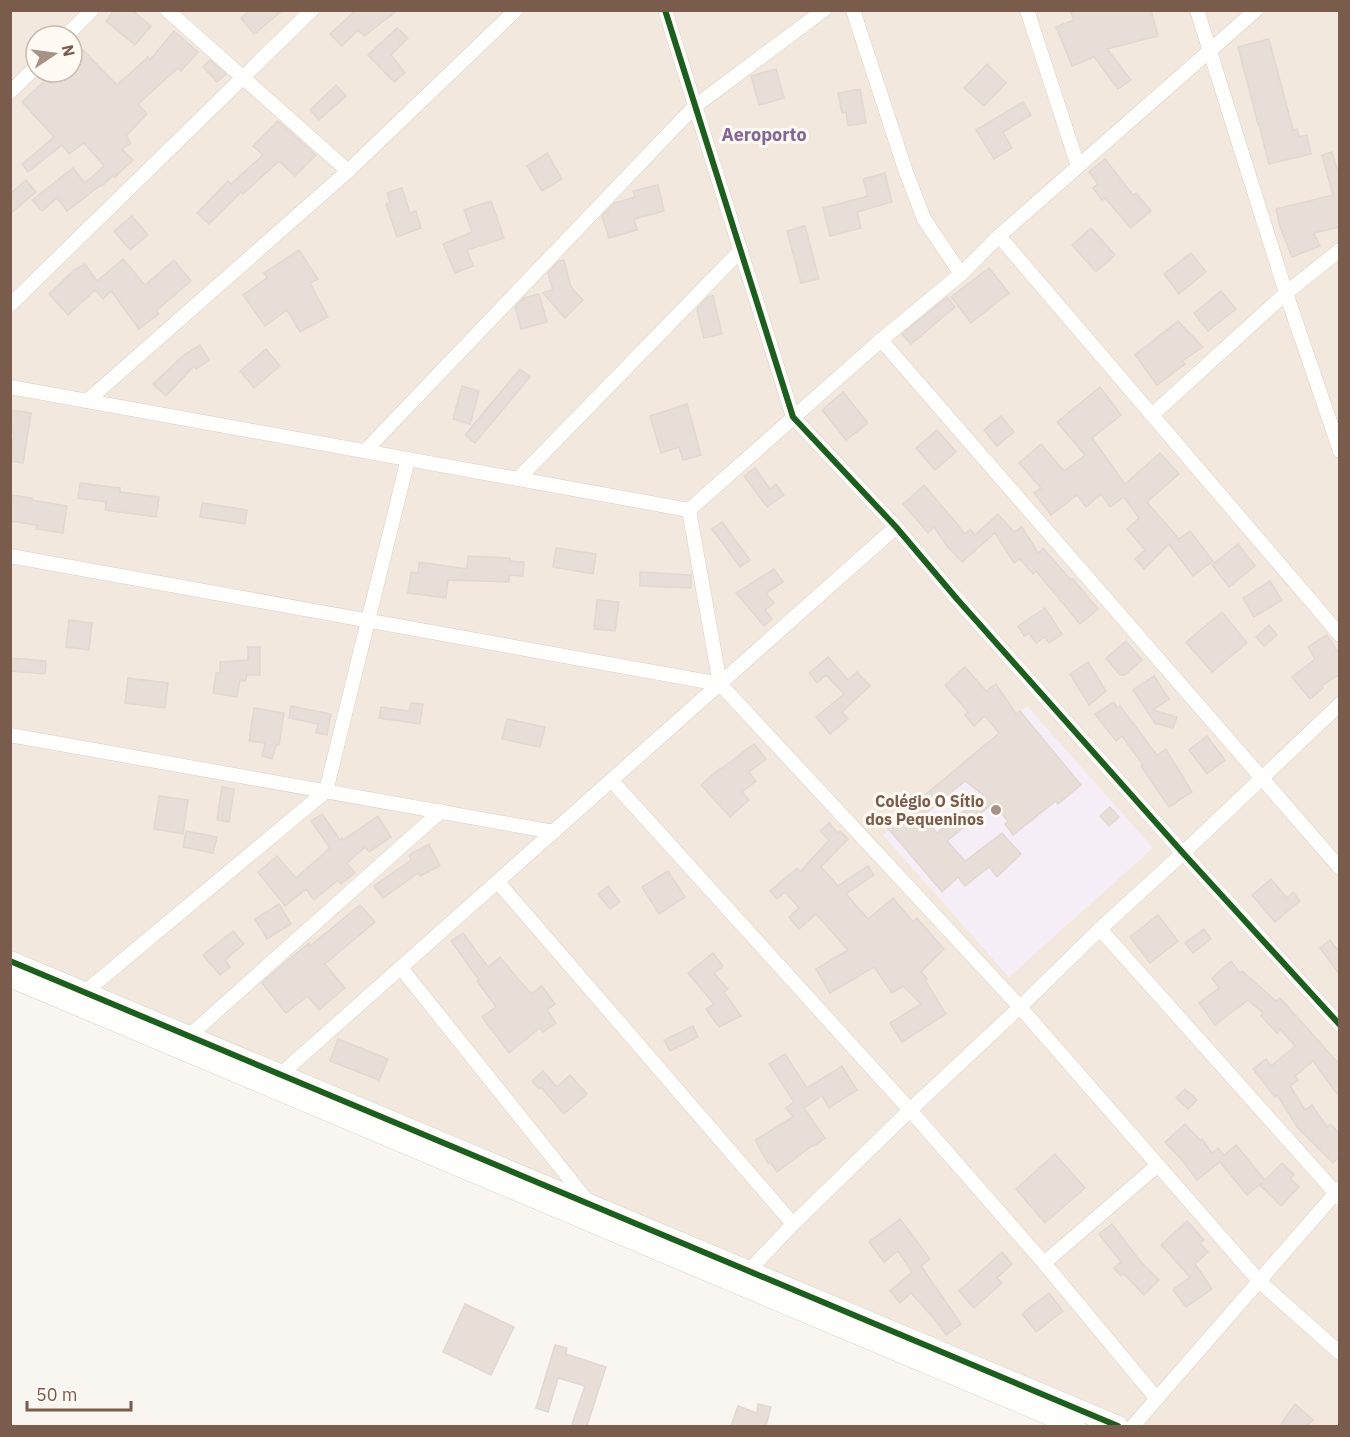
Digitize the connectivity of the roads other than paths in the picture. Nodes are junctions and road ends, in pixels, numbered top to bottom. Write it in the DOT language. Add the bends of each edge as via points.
graph roads {
  1 [pos="92,10"];
  2 [pos="166,10"];
  3 [pos="312,10"];
  4 [pos="516,10"];
  5 [pos="665,10"];
  6 [pos="824,10"];
  7 [pos="854,10"];
  8 [pos="1027,10"];
  9 [pos="1197,10"];
  10 [pos="1256,10"];
  11 [pos="78,24"];
  12 [pos="1210,51"];
  13 [pos="243,78"];
  14 [pos="24,79"];
  15 [pos="10,92"];
  16 [pos="694,108"];
  17 [pos="1078,166"];
  18 [pos="348,171"];
  19 [pos="999,236"];
  20 [pos="741,250"];
  21 [pos="1340,250"];
  22 [pos="961,274"];
  23 [pos="1287,293"];
  24 [pos="10,305"];
  25 [pos="881,340"];
  26 [pos="10,387"];
  27 [pos="87,401"];
  28 [pos="1152,415"];
  29 [pos="793,417"];
  30 [pos="366,451"];
  31 [pos="1340,451"];
  32 [pos="408,459"];
  33 [pos="518,479"];
  34 [pos="688,510"];
  35 [pos="896,527"];
  36 [pos="10,556"];
  37 [pos="369,621"];
  38 [pos="1340,635"];
  39 [pos="720,684"];
  40 [pos="1340,704"];
  41 [pos="10,735"];
  42 [pos="1262,777"];
  43 [pos="612,781"];
  44 [pos="326,791"];
  45 [pos="441,811"];
  46 [pos="554,832"];
  47 [pos="1184,853"];
  48 [pos="1340,868"];
  49 [pos="498,882"];
  50 [pos="1100,929"];
  51 [pos="10,961"];
  52 [pos="401,968"];
  53 [pos="10,978"];
  54 [pos="85,992"];
  55 [pos="1020,1007"];
  56 [pos="1340,1025"];
  57 [pos="189,1036"];
  58 [pos="281,1074"];
  59 [pos="910,1110"];
  60 [pos="1158,1165"];
  61 [pos="1338,1194"];
  62 [pos="590,1204"];
  63 [pos="793,1224"];
  64 [pos="1044,1263"];
  65 [pos="742,1277"];
  66 [pos="1259,1281"];
  67 [pos="1340,1353"];
  68 [pos="1157,1399"];
  69 [pos="1075,1426"];
  70 [pos="1118,1426"];
  71 [pos="1133,1426"];
  1 -- 11 [label="street"];
  2 -- 13 [label="street"];
  3 -- 13 [label="street"];
  4 -- 18 [label="street"];
  5 -- 16 [label="street"];
  6 -- 16 [label="street"];
  7 -- 22 [label="street" via="924,219"];
  8 -- 17 [label="street"];
  9 -- 12 [label="street"];
  10 -- 12 [label="street"];
  12 -- 17 [label="street"];
  12 -- 23 [label="street"];
  13 -- 18 [label="street"];
  13 -- 24 [label="street"];
  14 -- 15 [label="street"];
  16 -- 20 [label="street"];
  16 -- 30 [label="street"];
  17 -- 19 [label="street"];
  18 -- 27 [label="street"];
  19 -- 22 [label="street"];
  19 -- 28 [label="street"];
  20 -- 29 [label="street"];
  20 -- 33 [label="street"];
  21 -- 23 [label="street"];
  22 -- 25 [label="street"];
  23 -- 28 [label="street"];
  23 -- 31 [label="street"];
  25 -- 29 [label="street"];
  25 -- 42 [label="street"];
  26 -- 27 [label="street"];
  27 -- 30 [label="street"];
  28 -- 38 [label="street"];
  29 -- 34 [label="street"];
  29 -- 35 [label="street"];
  30 -- 32 [label="street"];
  32 -- 33 [label="street"];
  32 -- 37 [label="street"];
  33 -- 34 [label="street"];
  34 -- 39 [label="street"];
  35 -- 39 [label="street"];
  35 -- 47 [label="street"];
  36 -- 37 [label="street"];
  37 -- 39 [label="street"];
  37 -- 44 [label="street"];
  39 -- 43 [label="street"];
  39 -- 55 [label="street"];
  40 -- 42 [label="street"];
  41 -- 44 [label="street"];
  42 -- 47 [label="street"];
  42 -- 48 [label="street"];
  43 -- 46 [label="street"];
  43 -- 59 [label="street"];
  44 -- 45 [label="street"];
  44 -- 54 [label="street"];
  45 -- 46 [label="street"];
  45 -- 57 [label="street"];
  46 -- 49 [label="street"];
  47 -- 50 [label="street"];
  47 -- 56 [label="street"];
  49 -- 52 [label="street"];
  49 -- 63 [label="street"];
  50 -- 55 [label="street"];
  50 -- 61 [label="street"];
  51 -- 54 [label="street"];
  52 -- 58 [label="street"];
  52 -- 62 [label="street"];
  53 -- 65 [label="street"];
  54 -- 57 [label="street"];
  55 -- 59 [label="street"];
  55 -- 60 [label="street"];
  57 -- 58 [label="street"];
  58 -- 62 [label="street"];
  59 -- 63 [label="street"];
  59 -- 64 [label="street"];
  60 -- 64 [label="street"];
  60 -- 66 [label="street"];
  61 -- 66 [label="street"];
  62 -- 65 [label="street"];
  63 -- 65 [label="street"];
  64 -- 68 [label="street"];
  65 -- 69 [label="street"];
  65 -- 70 [label="street"];
  66 -- 67 [label="street"];
  66 -- 68 [label="street"];
  68 -- 71 [label="street"];
}
